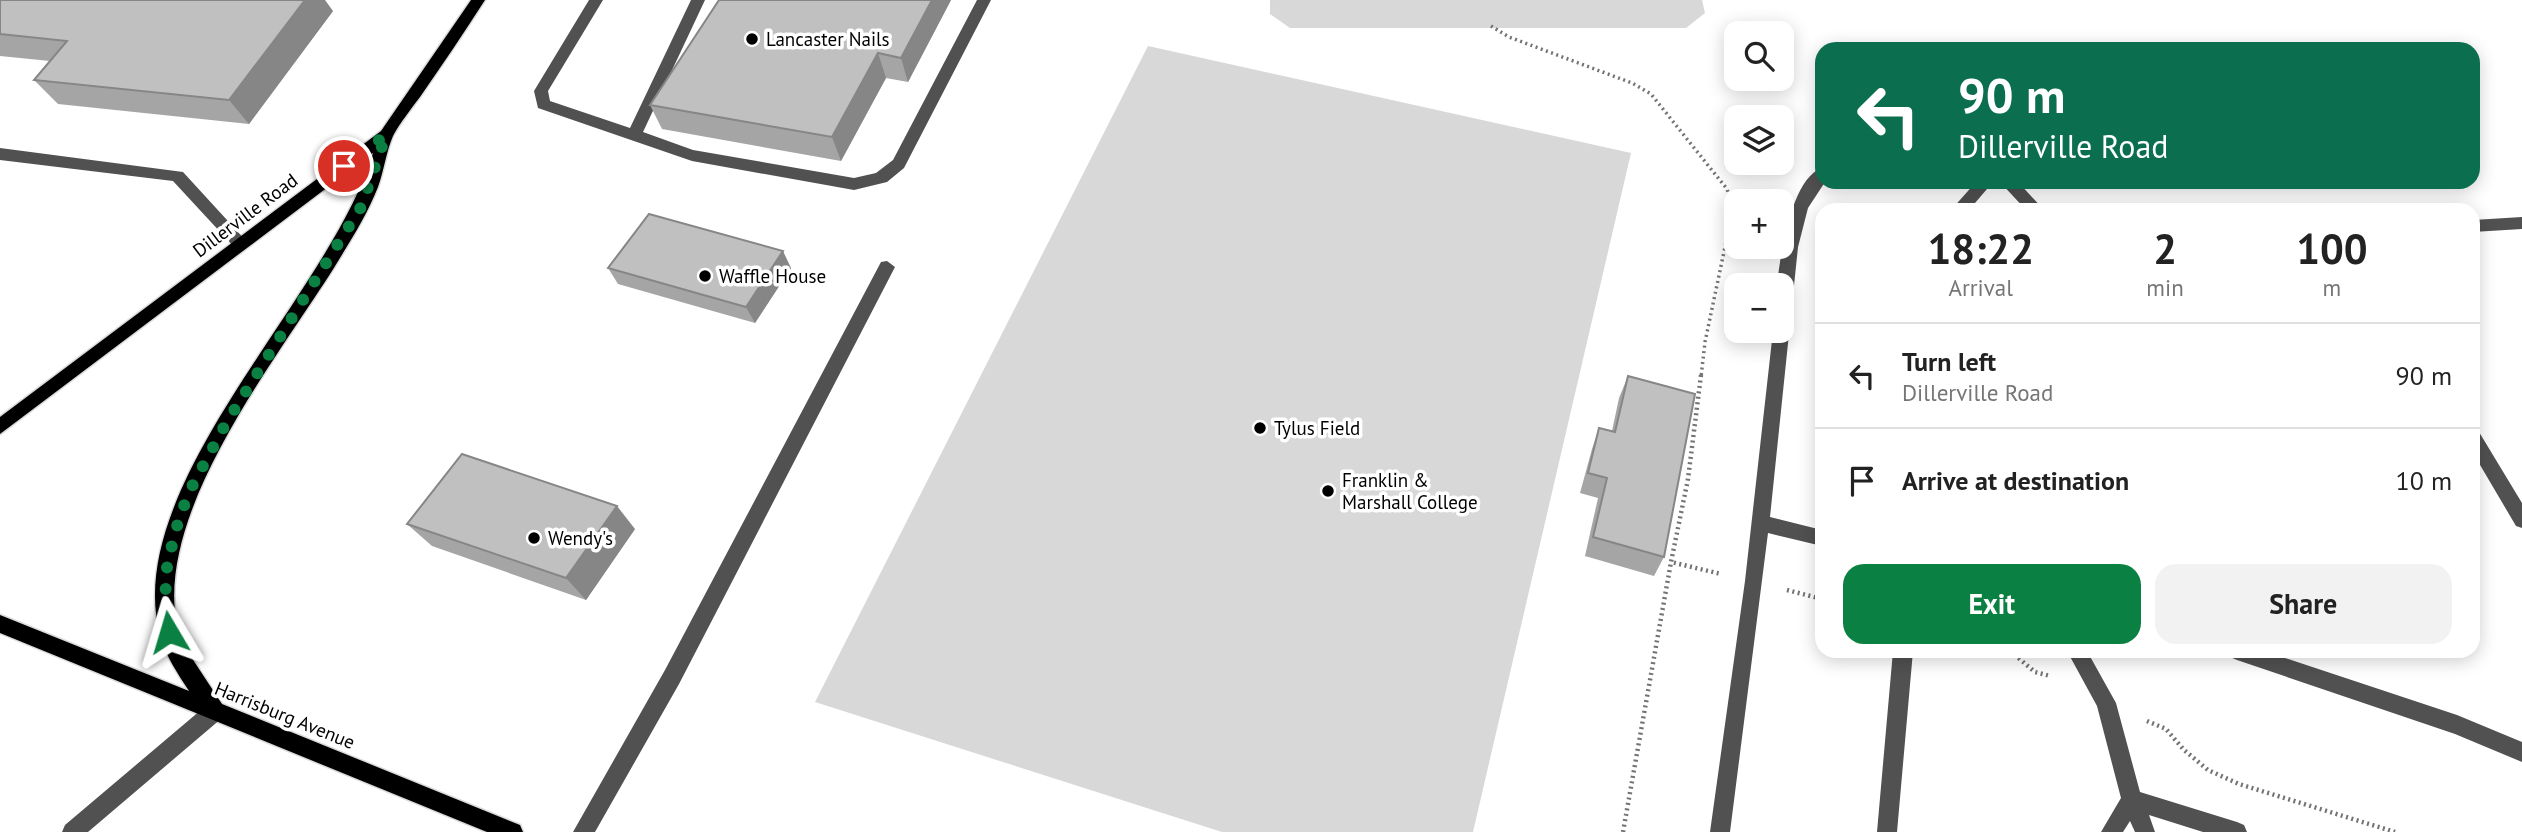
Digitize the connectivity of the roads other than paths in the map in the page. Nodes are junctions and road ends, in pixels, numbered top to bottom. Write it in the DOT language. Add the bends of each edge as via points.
graph roads {
  1 [pos="478,0"];
  2 [pos="596,0"];
  3 [pos="698,0"];
  4 [pos="984,0"];
  5 [pos="386,135"];
  6 [pos="634,135"];
  7 [pos="0,154"];
  8 [pos="1815,182"];
  9 [pos="1978,189"];
  10 [pos="2015,189"];
  11 [pos="1966,203"];
  12 [pos="2029,203"];
  13 [pos="2522,223"];
  14 [pos="2480,226"];
  15 [pos="241,244"];
  16 [pos="887,267"];
  17 [pos="1787,273"];
  18 [pos="1780,343"];
  19 [pos="0,427"];
  20 [pos="2480,449"];
  21 [pos="2522,520"];
  22 [pos="1761,523"];
  23 [pos="1815,536"];
  24 [pos="0,625"];
  25 [pos="1902,658"];
  26 [pos="2081,658"];
  27 [pos="2258,658"];
  28 [pos="215,711"];
  29 [pos="2522,752"];
  30 [pos="2132,800"];
  31 [pos="488,827"];
  32 [pos="72,832"];
  33 [pos="513,832"];
  34 [pos="583,832"];
  35 [pos="1720,832"];
  36 [pos="1887,832"];
  37 [pos="2110,832"];
  38 [pos="2145,832"];
  39 [pos="2237,832"];
  1 -- 5 [label="main road, Dillerville Road"];
  2 -- 6 [label="lane" via="541,91 543,104"];
  3 -- 6 [label="lane"];
  4 -- 6 [label="lane" via="899,164 881,178 854,184 692,155"];
  5 -- 15 [label="main road, Dillerville Road"];
  5 -- 28 [label="main road" via="361,207 218,436 188,494 175,532 165,600 169,632 182,662"];
  7 -- 15 [label="lane" via="177,176"];
  8 -- 17 [label="lane" via="1792,226"];
  9 -- 11 [label="lane"];
  10 -- 12 [label="lane"];
  13 -- 14 [label="lane"];
  15 -- 19 [label="main road, Dillerville Road"];
  16 -- 34 [label="lane" via="671,677"];
  18 -- 22 [label="lane"];
  20 -- 21 [label="lane"];
  22 -- 23 [label="lane"];
  22 -- 35 [label="lane"];
  24 -- 28 [label="main road, Harrisburg Avenue"];
  25 -- 36 [label="lane"];
  26 -- 30 [label="lane" via="2106,703"];
  27 -- 29 [label="lane" via="2457,725"];
  28 -- 31 [label="main road, Harrisburg Avenue"];
  28 -- 32 [label="lane"];
  30 -- 37 [label="lane"];
  30 -- 38 [label="lane"];
  30 -- 39 [label="lane"];
  31 -- 33 [label="main road, Harrisburg Avenue"];
}
